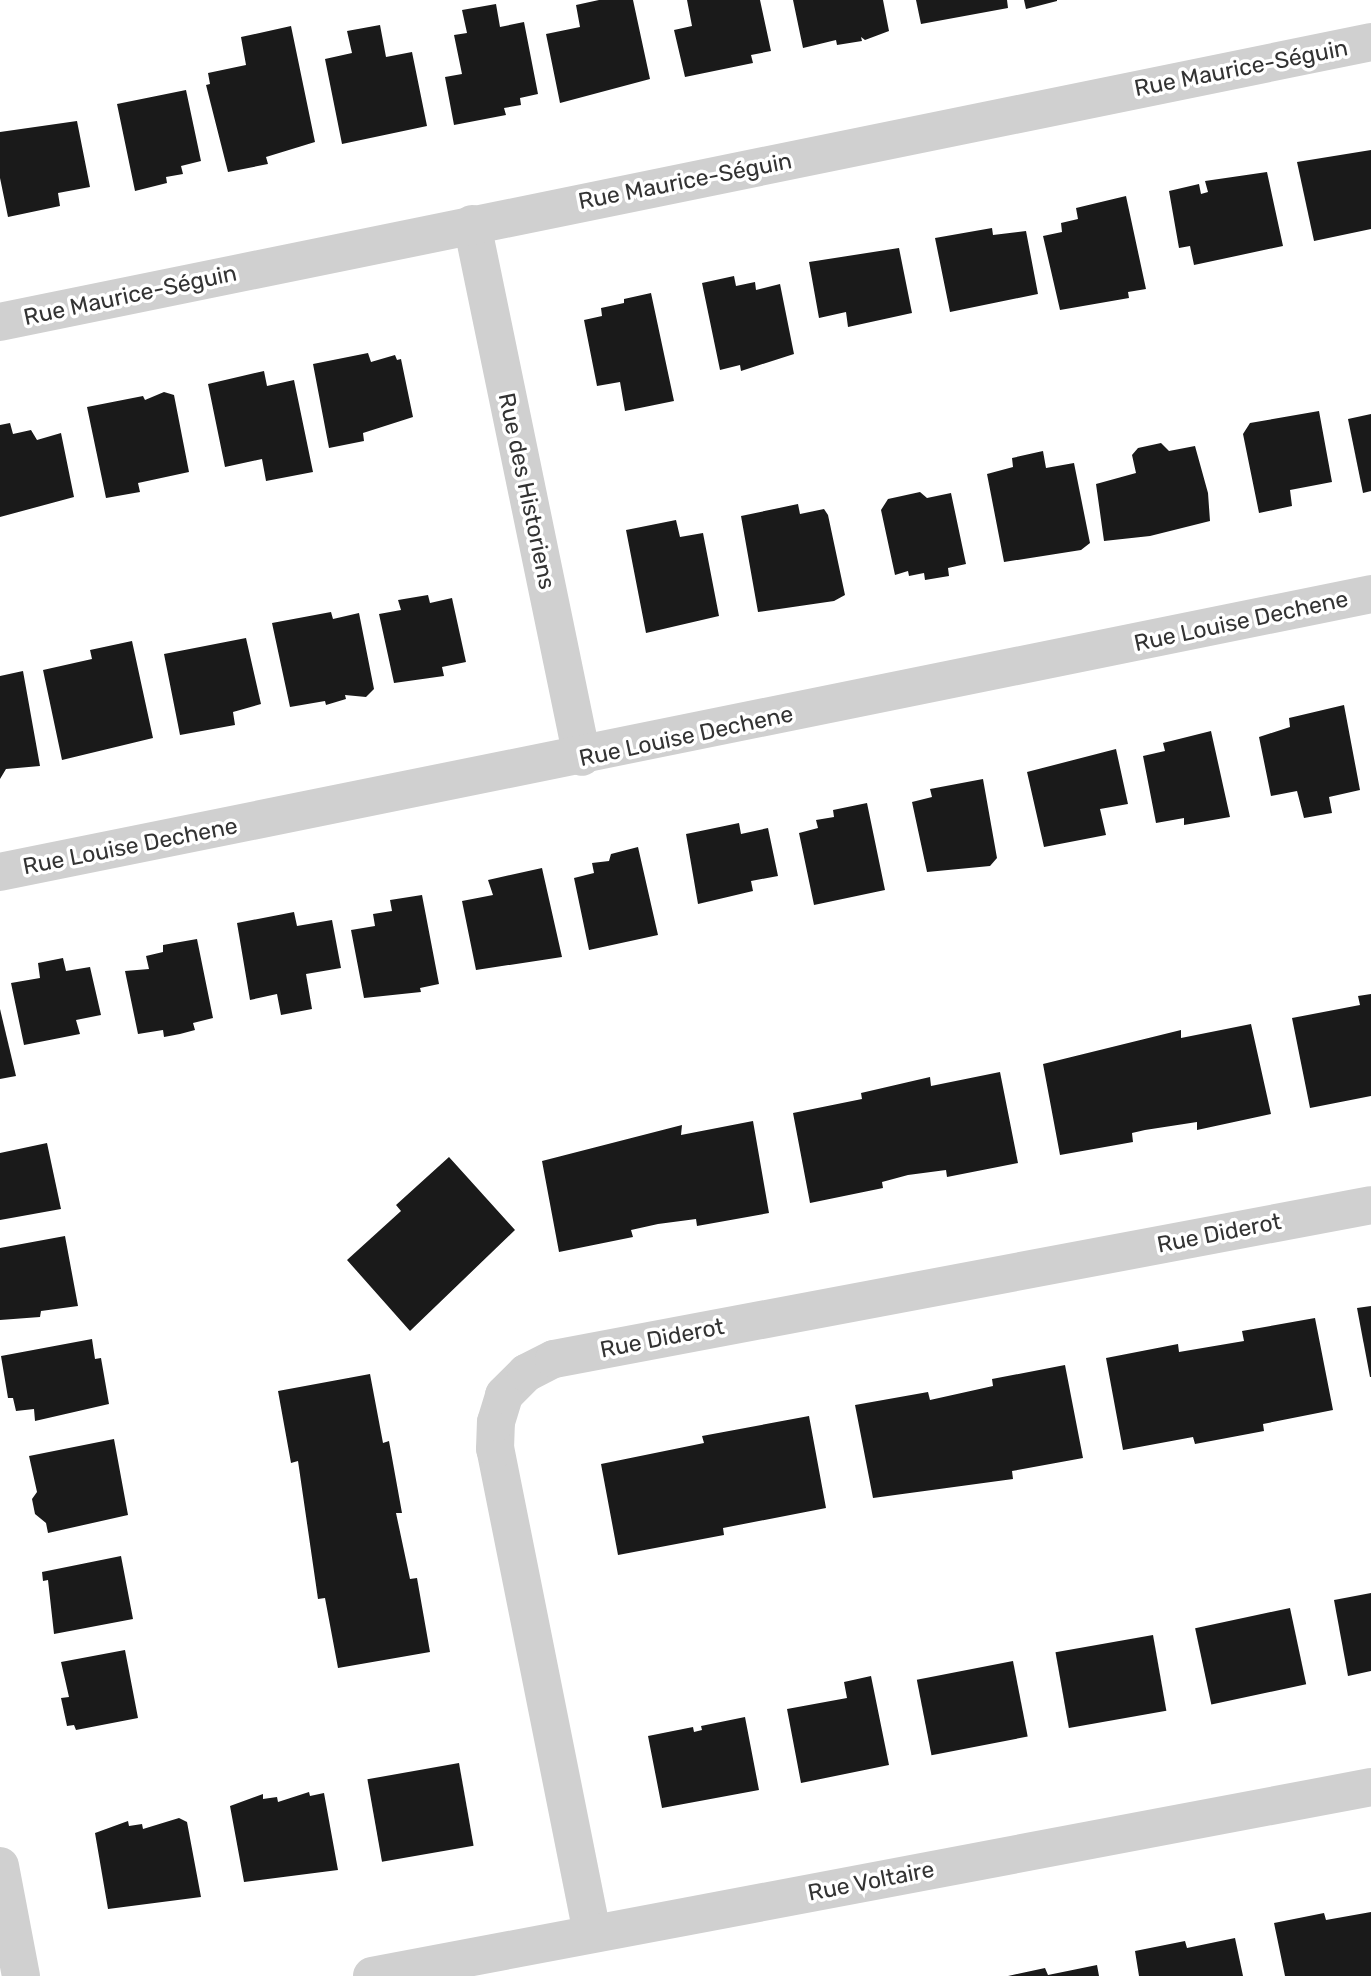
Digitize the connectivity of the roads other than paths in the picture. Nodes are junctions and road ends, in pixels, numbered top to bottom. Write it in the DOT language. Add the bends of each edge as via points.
graph roads {
  1 [pos="1371,42"];
  2 [pos="472,225"];
  3 [pos="0,322"];
  4 [pos="1371,594"];
  5 [pos="582,757"];
  6 [pos="0,872"];
  7 [pos="1371,1205"];
  8 [pos="1371,1787"];
  9 [pos="0,1866"];
  10 [pos="592,1933"];
  11 [pos="21,1976"];
  12 [pos="372,1976"];
  1 -- 2 [label="street, Rue Maurice-Séguin"];
  2 -- 3 [label="street, Rue Maurice-Séguin"];
  2 -- 5 [label="street, Rue des Historiens"];
  4 -- 5 [label="street, Rue Louise Dechene"];
  5 -- 6 [label="street, Rue Louise Dechene"];
  7 -- 10 [label="street, Rue Diderot" via="554,1359 526,1373 504,1395 495,1449"];
  8 -- 10 [label="street, Rue Voltaire"];
  9 -- 11 [label="street"];
  10 -- 12 [label="street, Rue Voltaire"];
}
